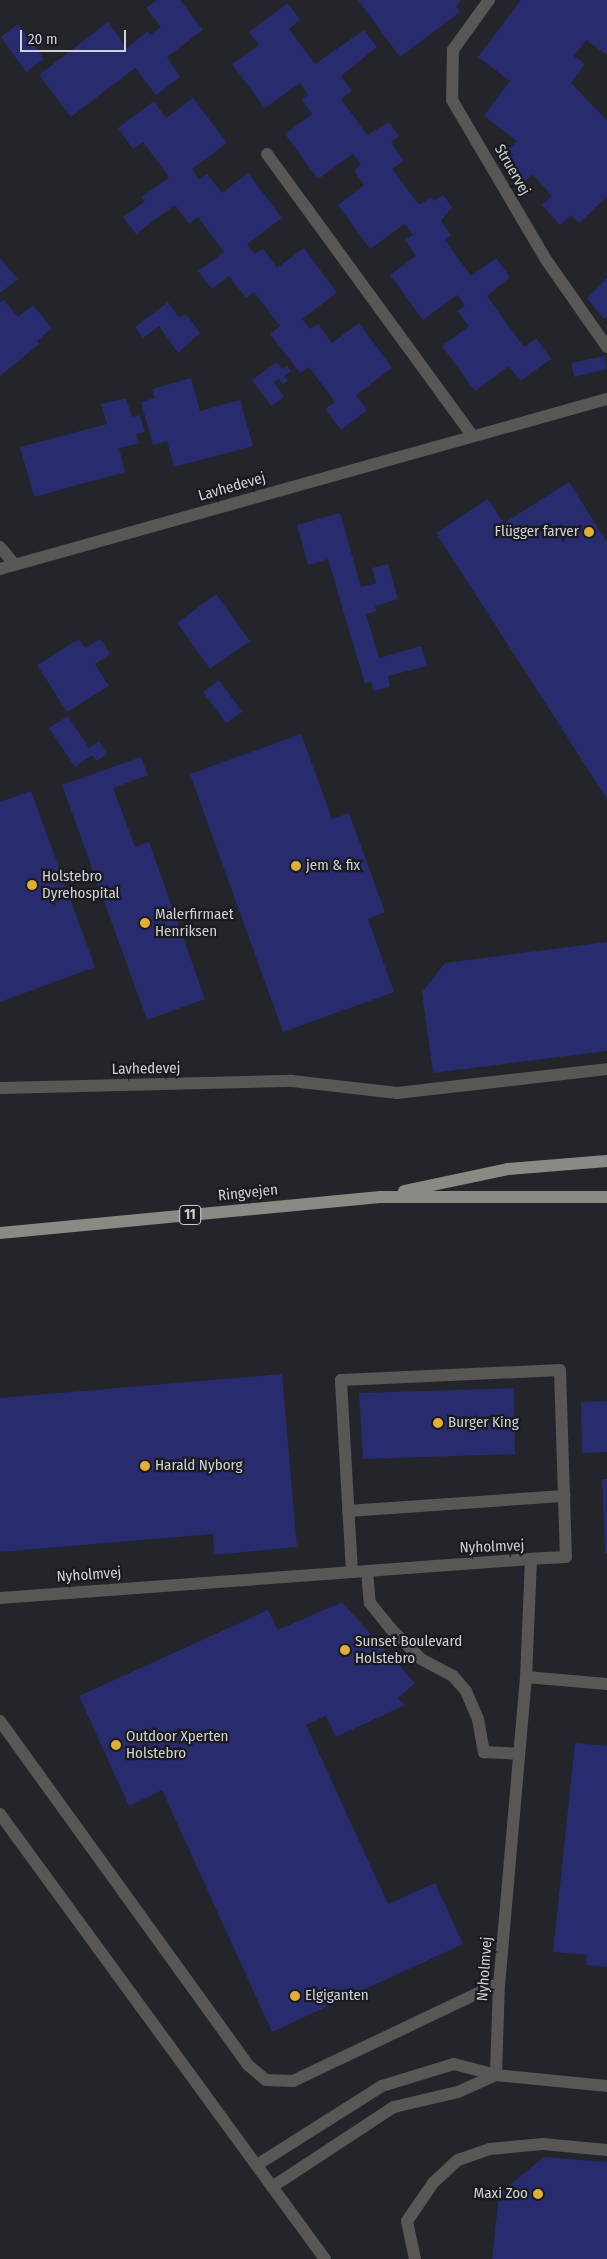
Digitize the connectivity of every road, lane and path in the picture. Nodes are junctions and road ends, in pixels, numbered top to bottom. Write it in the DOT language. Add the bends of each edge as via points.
graph roads {
  1 [pos="488,0"];
  2 [pos="267,154"];
  3 [pos="607,347"];
  4 [pos="607,399"];
  5 [pos="472,436"];
  6 [pos="0,547"];
  7 [pos="15,565"];
  8 [pos="0,569"];
  9 [pos="607,1069"];
  10 [pos="0,1088"];
  11 [pos="607,1161"];
  12 [pos="380,1197"];
  13 [pos="607,1197"];
  14 [pos="0,1233"];
  15 [pos="564,1496"];
  16 [pos="348,1511"];
  17 [pos="531,1559"];
  18 [pos="366,1571"];
  19 [pos="352,1572"];
  20 [pos="0,1598"];
  21 [pos="526,1677"];
  22 [pos="607,1684"];
  23 [pos="0,1721"];
  24 [pos="520,1754"];
  25 [pos="0,1814"];
  26 [pos="499,1983"];
  27 [pos="496,2075"];
  28 [pos="607,2086"];
  29 [pos="607,2150"];
  30 [pos="257,2165"];
  31 [pos="272,2187"];
  32 [pos="325,2259"];
  33 [pos="415,2259"];
  1 -- 3 [label="street, Struervej" via="453,50 452,100 547,261"];
  2 -- 5 [label="street"];
  4 -- 5 [label="street, Lavhedevej"];
  5 -- 7 [label="street, Lavhedevej"];
  6 -- 7 [label="street"];
  7 -- 8 [label="street, Lavhedevej"];
  9 -- 10 [label="street, Lavhedevej" via="397,1093 292,1081"];
  11 -- 12 [label="main road, Ringvejen / 11" via="508,1169"];
  12 -- 13 [label="main road, Ringvejen / 11"];
  12 -- 14 [label="main road, Ringvejen / 11"];
  15 -- 16 [label="street"];
  15 -- 16 [label="street" via="560,1370 341,1380"];
  15 -- 17 [label="street" via="566,1557"];
  16 -- 19 [label="street"];
  17 -- 18 [label="street, Nyholmvej"];
  17 -- 21 [label="street, Nyholmvej"];
  18 -- 19 [label="street, Nyholmvej"];
  18 -- 24 [label="street" via="370,1603 390,1628 422,1660 454,1676 466,1691 478,1719 484,1752"];
  19 -- 20 [label="street, Nyholmvej"];
  21 -- 22 [label="street"];
  21 -- 24 [label="street, Nyholmvej"];
  23 -- 26 [label="street" via="248,2064 266,2080 293,2081"];
  24 -- 26 [label="street, Nyholmvej"];
  25 -- 30 [label="street"];
  26 -- 27 [label="street, Nyholmvej"];
  27 -- 28 [label="street"];
  27 -- 30 [label="street" via="454,2064 382,2086"];
  27 -- 31 [label="street" via="458,2092 394,2107"];
  29 -- 33 [label="street" via="543,2144 490,2149 458,2160 433,2183 407,2221"];
  30 -- 31 [label="street"];
  31 -- 32 [label="street"];
}
